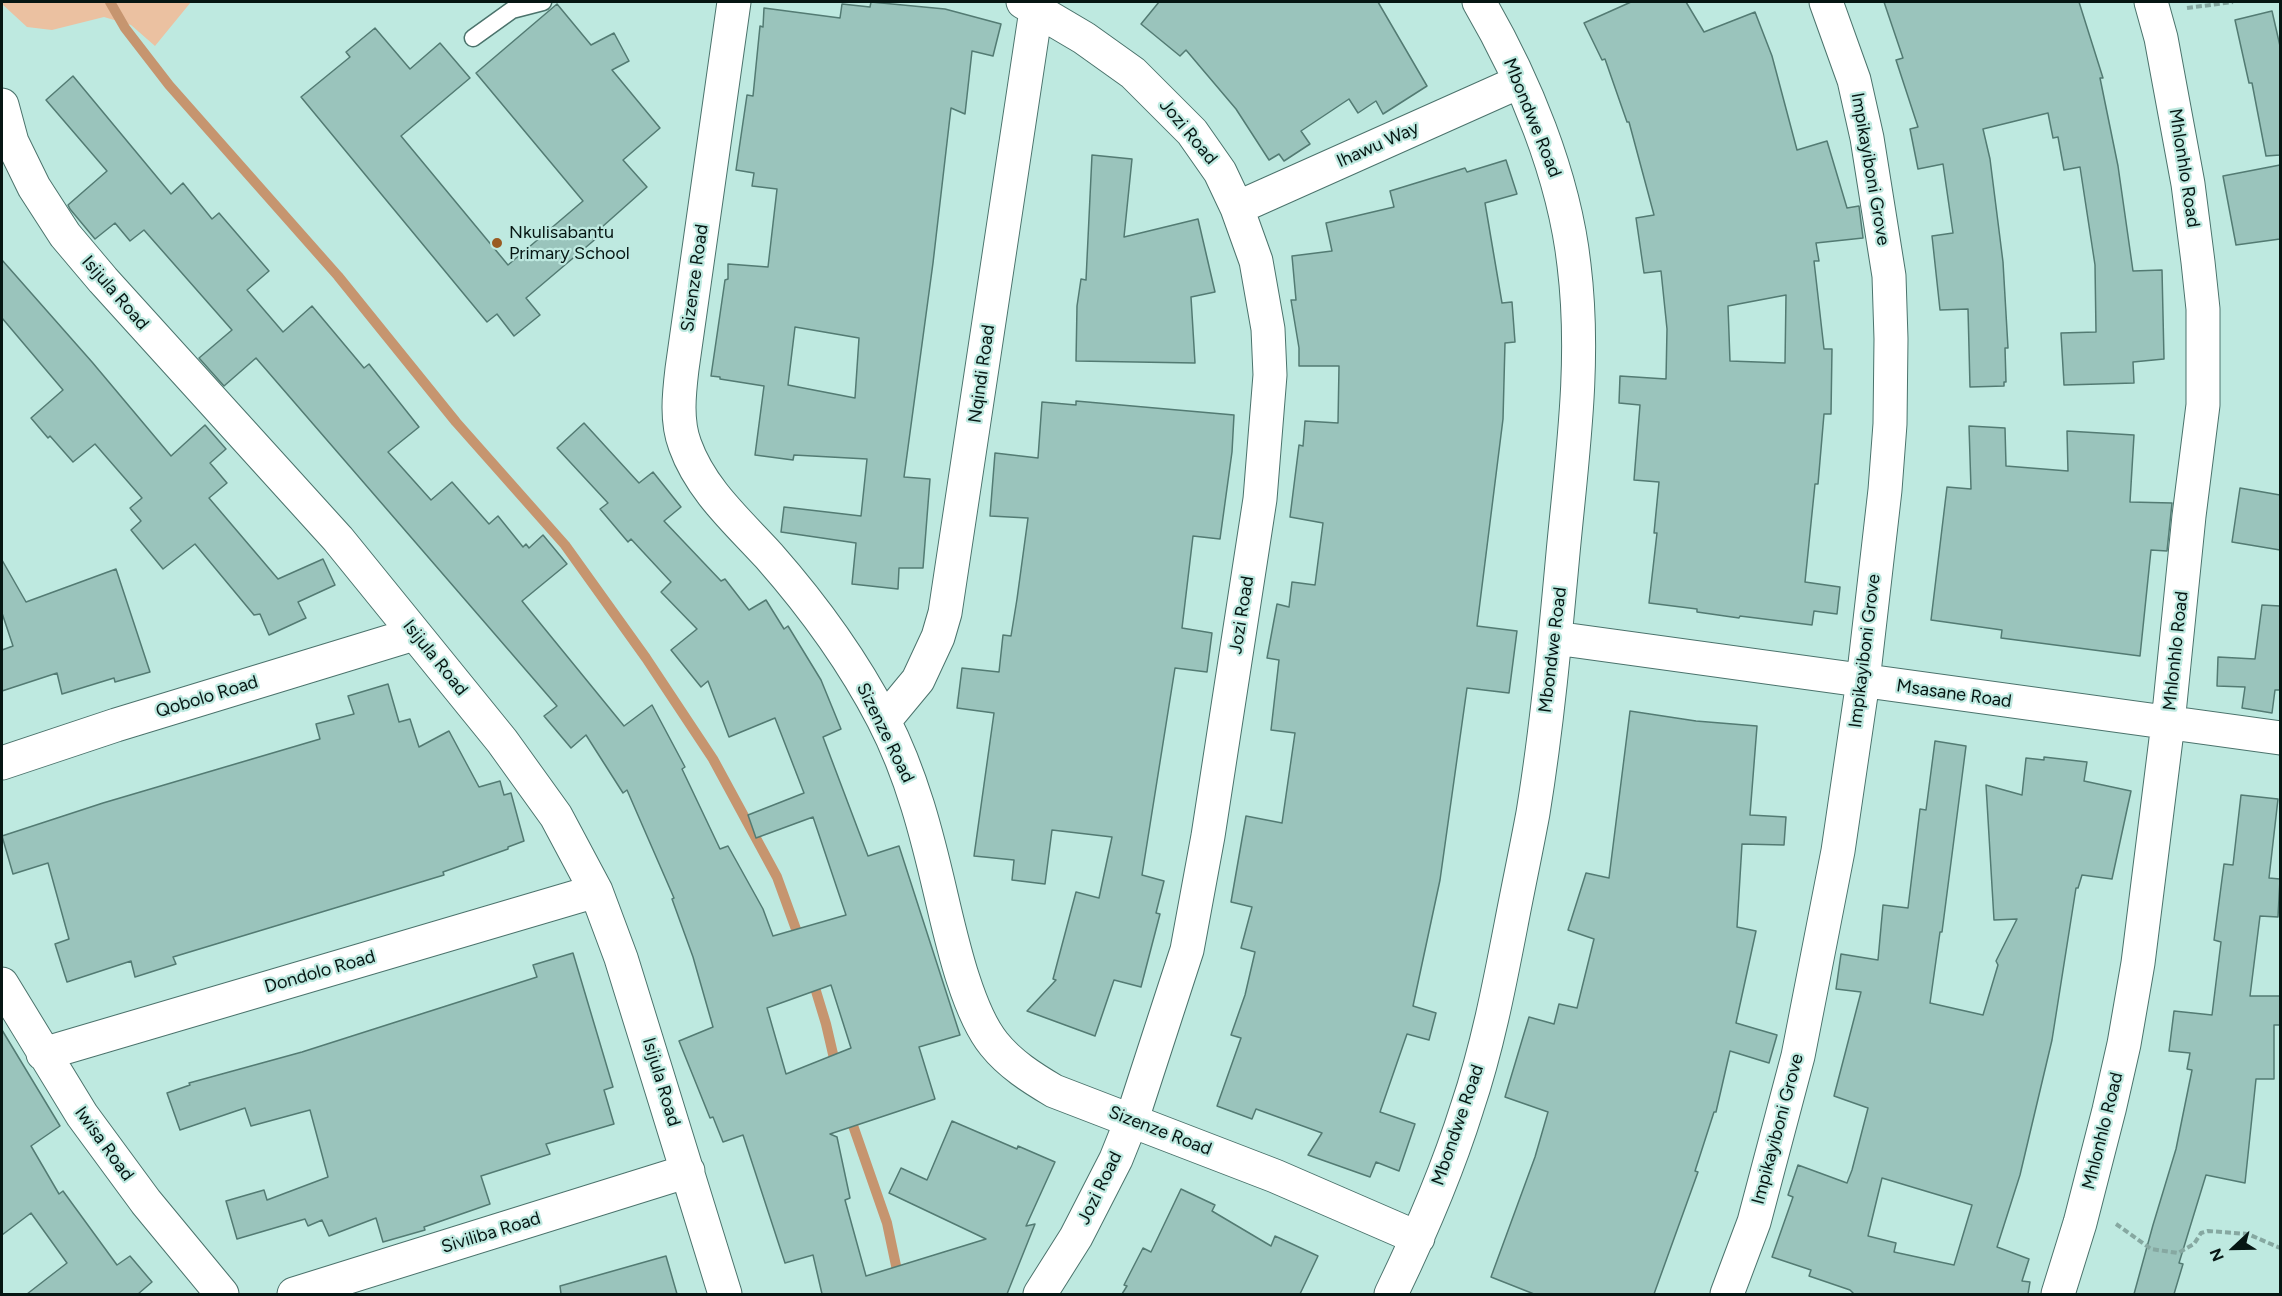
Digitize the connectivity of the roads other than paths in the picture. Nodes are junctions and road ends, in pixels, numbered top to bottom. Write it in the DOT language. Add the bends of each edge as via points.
graph roads {
  1 [pos="543,2"];
  2 [pos="734,2"];
  3 [pos="1479,2"];
  4 [pos="1826,2"];
  5 [pos="1030,6"];
  6 [pos="2152,6"];
  7 [pos="473,38"];
  8 [pos="1519,82"];
  9 [pos="2,105"];
  10 [pos="1237,208"];
  11 [pos="414,634"];
  12 [pos="1555,638"];
  13 [pos="1863,681"];
  14 [pos="884,721"];
  15 [pos="2168,723"];
  16 [pos="2280,738"];
  17 [pos="2,763"];
  18 [pos="596,891"];
  19 [pos="2,984"];
  20 [pos="43,1054"];
  21 [pos="1132,1119"];
  22 [pos="688,1171"];
  23 [pos="1418,1239"];
  24 [pos="222,1294"];
  25 [pos="294,1294"];
  26 [pos="724,1294"];
  27 [pos="1040,1294"];
  28 [pos="1391,1294"];
  29 [pos="1726,1294"];
  30 [pos="2058,1294"];
  1 -- 7 [label="lane" via="512,10"];
  2 -- 14 [label="street, Sizenze Road" via="681,378 678,406 684,444 699,476 826,628"];
  3 -- 8 [label="street, Mbondwe Road"];
  4 -- 13 [label="street, Impikayiboni Grove" via="1854,80 1889,276 1890,424"];
  5 -- 10 [label="street, Jozi Road" via="1084,38 1161,99 1198,140 1220,172"];
  5 -- 14 [label="street, Nqindi Road" via="945,613 918,680"];
  6 -- 15 [label="street, Mhlonhlo Road" via="2188,184 2204,309 2205,352 2203,405"];
  8 -- 10 [label="street, Ihawu Way"];
  8 -- 12 [label="street, Mbondwe Road" via="1550,155 1575,266 1577,422"];
  9 -- 11 [label="street, Isijula Road" via="12,142 34,187 65,235 338,539"];
  10 -- 21 [label="street, Jozi Road" via="1256,261 1268,329 1270,375 1260,499 1187,950"];
  11 -- 17 [label="street, Qobolo Road"];
  11 -- 18 [label="street, Isijula Road" via="534,784"];
  12 -- 13 [label="street, Msasane Road"];
  12 -- 23 [label="street, Mbondwe Road" via="1533,812 1494,1011 1468,1108"];
  13 -- 15 [label="street, Msasane Road"];
  13 -- 29 [label="street, Impikayiboni Grove" via="1838,851 1798,1056 1754,1222"];
  14 -- 21 [label="street, Sizenze Road" via="915,795 956,955 981,1024 993,1043 1029,1076 1054,1091"];
  15 -- 16 [label="street, Msasane Road"];
  15 -- 30 [label="street, Mhlonhlo Road" via="2128,1021 2109,1110"];
  18 -- 20 [label="street, Dondolo Road"];
  18 -- 22 [label="street, Isijula Road"];
  19 -- 20 [label="street, Iwisa Road"];
  20 -- 24 [label="street, Iwisa Road" via="146,1202"];
  21 -- 23 [label="street, Sizenze Road"];
  21 -- 27 [label="street, Jozi Road" via="1076,1237"];
  22 -- 25 [label="street, Siviliba Road"];
  22 -- 26 [label="street, Isijula Road"];
  23 -- 28 [label="street, Mbondwe Road"];
}
